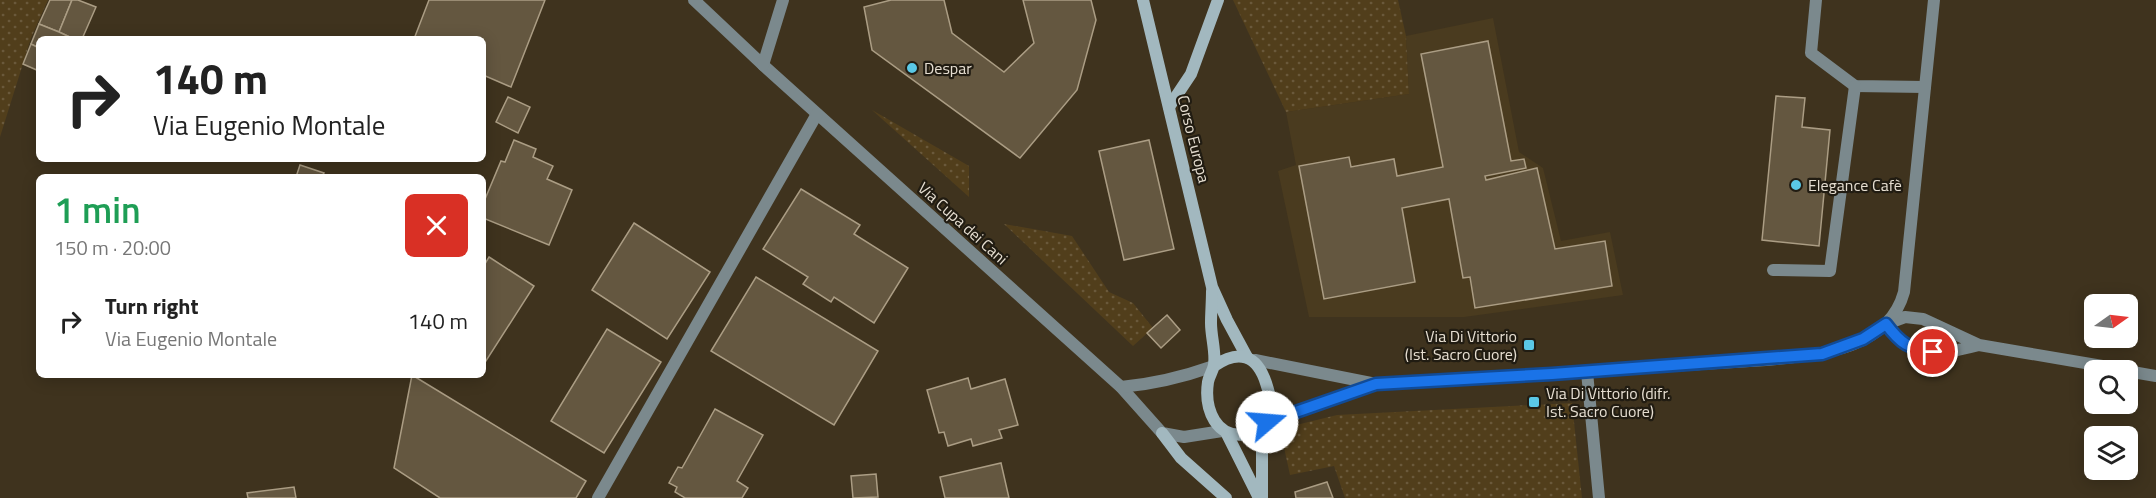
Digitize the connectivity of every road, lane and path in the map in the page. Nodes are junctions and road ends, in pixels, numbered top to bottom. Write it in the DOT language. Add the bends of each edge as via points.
graph roads {
  1 [pos="694,0"];
  2 [pos="783,0"];
  3 [pos="1143,0"];
  4 [pos="1218,0"];
  5 [pos="1816,0"];
  6 [pos="1934,0"];
  7 [pos="763,65"];
  8 [pos="1855,86"];
  9 [pos="1925,87"];
  10 [pos="1169,107"];
  11 [pos="817,114"];
  12 [pos="1773,270"];
  13 [pos="1212,287"];
  14 [pos="1886,324"];
  15 [pos="1979,345"];
  16 [pos="1251,359"];
  17 [pos="2084,364"];
  18 [pos="1214,366"];
  19 [pos="1587,372"];
  20 [pos="2138,373"];
  21 [pos="2156,376"];
  22 [pos="1376,384"];
  23 [pos="1121,387"];
  24 [pos="1265,425"];
  25 [pos="1162,433"];
  26 [pos="1225,433"];
  27 [pos="598,498"];
  28 [pos="1226,498"];
  29 [pos="1261,498"];
  30 [pos="1599,498"];
  1 -- 7 [label="street, Via Cupa dei Cani"];
  2 -- 7 [label="street"];
  3 -- 10 [label="main road, Corso Europa"];
  4 -- 10 [label="main road" via="1191,74"];
  5 -- 8 [label="street" via="1810,53"];
  6 -- 9 [label="street"];
  7 -- 11 [label="street, Via Cupa dei Cani"];
  8 -- 9 [label="street"];
  8 -- 12 [label="street" via="1830,271"];
  9 -- 14 [label="street" via="1904,292 1897,311"];
  10 -- 13 [label="main road, Corso Europa"];
  11 -- 23 [label="street, Via Cupa dei Cani"];
  11 -- 27 [label="street"];
  13 -- 16 [label="main road"];
  13 -- 18 [label="main road"];
  14 -- 15 [label="street" via="1905,317 1923,319"];
  14 -- 15 [label="street" via="1904,345 1913,349 1933,352"];
  14 -- 19 [label="street" via="1863,339 1822,354"];
  15 -- 17 [label="street"];
  16 -- 18 [label="main road" via="1238,356"];
  16 -- 22 [label="street"];
  16 -- 24 [label="main road" via="1262,370 1269,390 1271,409"];
  18 -- 23 [label="street" via="1162,382"];
  18 -- 26 [label="main road" via="1208,381 1208,401 1214,420"];
  19 -- 22 [label="street"];
  19 -- 30 [label="street"];
  20 -- 21 [label="street"];
  22 -- 24 [label="street"];
  23 -- 25 [label="street, Via Cupa dei Cani"];
  24 -- 26 [label="main road" via="1239,436"];
  24 -- 29 [label="main road"];
  25 -- 26 [label="street" via="1184,437"];
  25 -- 28 [label="main road" via="1181,458"];
  26 -- 29 [label="main road"];
}
